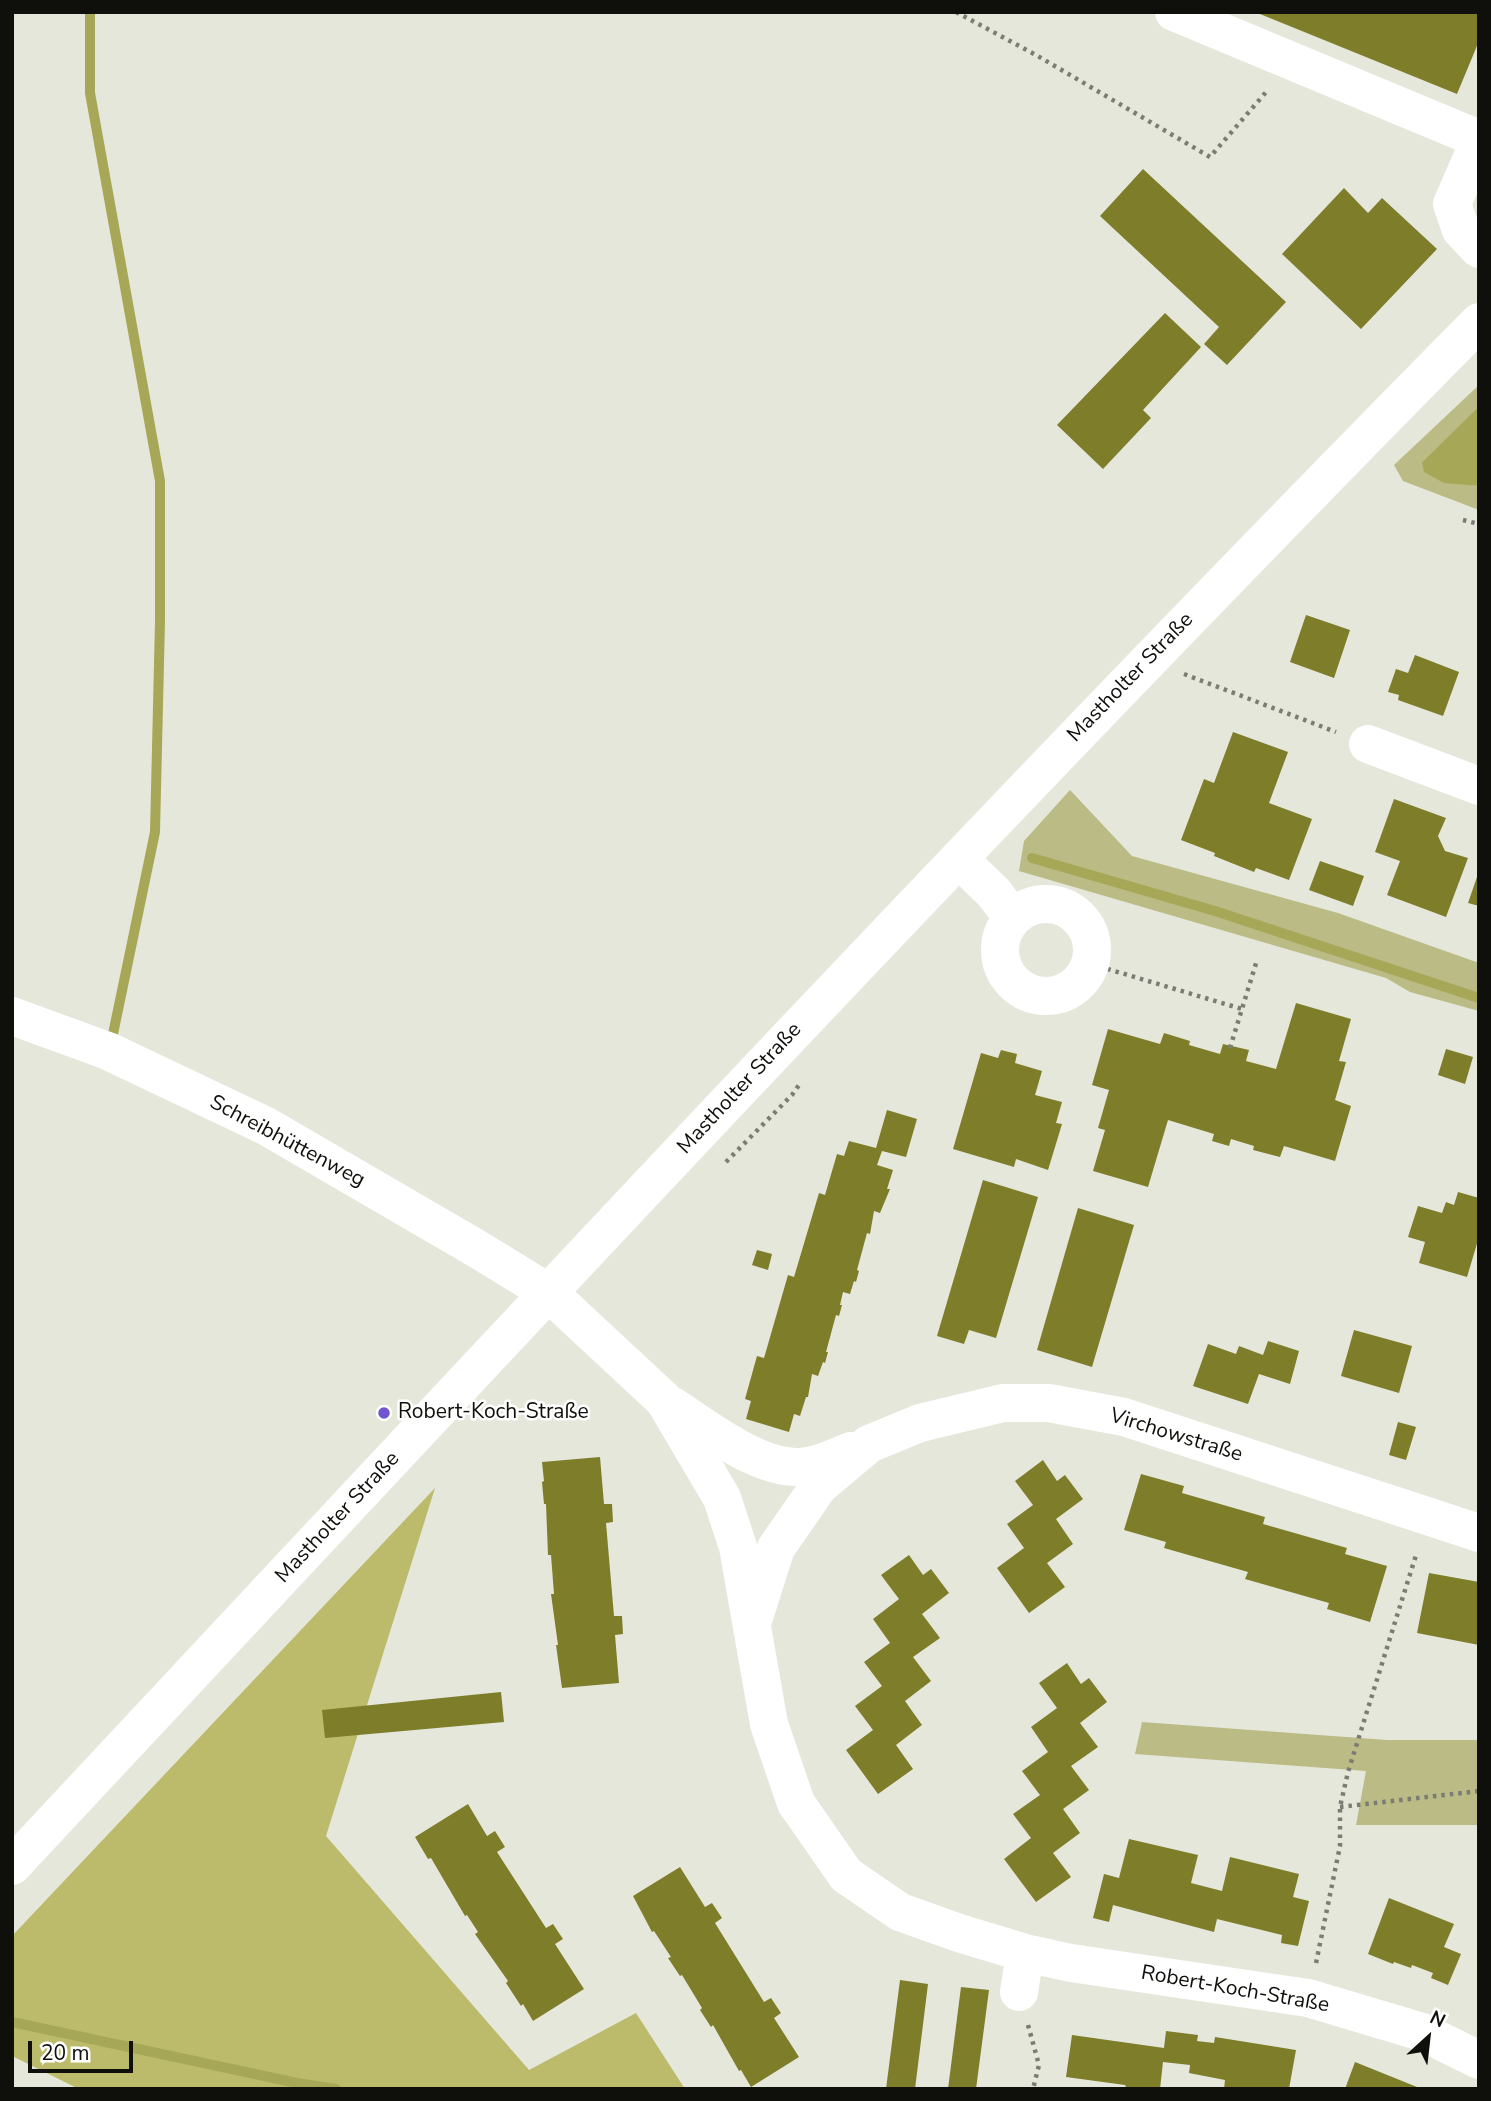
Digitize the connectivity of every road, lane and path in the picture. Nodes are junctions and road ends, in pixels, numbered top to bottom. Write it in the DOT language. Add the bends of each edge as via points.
graph roads {
  1 [pos="957,12"];
  2 [pos="1174,12"];
  3 [pos="1293,61"];
  4 [pos="1479,140"];
  5 [pos="1479,249"];
  6 [pos="1479,323"];
  7 [pos="1463,520"];
  8 [pos="1479,524"];
  9 [pos="1148,660"];
  10 [pos="1368,744"];
  11 [pos="1479,786"];
  12 [pos="959,859"];
  13 [pos="1012,917"];
  14 [pos="1257,960"];
  15 [pos="1091,964"];
  16 [pos="1242,1009"];
  17 [pos="12,1017"];
  18 [pos="1230,1048"];
  19 [pos="550,1293"];
  20 [pos="664,1400"];
  21 [pos="869,1444"];
  22 [pos="1427,1517"];
  23 [pos="1479,1533"];
  24 [pos="751,1624"];
  25 [pos="1479,1791"];
  26 [pos="1340,1808"];
  27 [pos="12,1866"];
  28 [pos="1026,1953"];
  29 [pos="1019,1992"];
  30 [pos="1308,1998"];
  31 [pos="1479,2060"];
  32 [pos="1033,2089"];
  1 -- 3 [label="path" via="1210,157"];
  2 -- 3 [label="street"];
  3 -- 4 [label="street"];
  4 -- 5 [label="street" via="1452,204 1461,230"];
  6 -- 9 [label="street, Mastholter Straße"];
  7 -- 8 [label="path"];
  9 -- 10 [label="path"];
  9 -- 12 [label="street, Mastholter Straße"];
  10 -- 11 [label="street"];
  12 -- 13 [label="street"];
  12 -- 19 [label="street, Mastholter Straße"];
  13 -- 15 [label="street" via="1034,905 1058,905 1082,918 1092,937"];
  13 -- 15 [label="street" via="1001,937 1000,956 1007,976 1027,992 1052,996 1074,988"];
  14 -- 16 [label="path"];
  15 -- 16 [label="path"];
  16 -- 18 [label="path"];
  17 -- 19 [label="street, Schreibhüttenweg" via="108,1051 266,1126"];
  19 -- 20 [label="street, Robert-Koch-Straße"];
  19 -- 27 [label="street, Mastholter Straße"];
  20 -- 21 [label="street, Virchowstraße" via="735,1447 772,1464 808,1466"];
  20 -- 24 [label="street, Robert-Koch-Straße" via="722,1498 738,1547"];
  21 -- 22 [label="street, Virchowstraße" via="920,1423 1003,1403 1049,1403 1124,1417"];
  21 -- 24 [label="street, Virchowstraße" via="819,1486 776,1548"];
  22 -- 23 [label="street, Virchowstraße"];
  22 -- 26 [label="path"];
  24 -- 28 [label="street, Robert-Koch-Straße" via="769,1724 796,1803 846,1875 900,1912"];
  25 -- 26 [label="path"];
  26 -- 30 [label="path" via="1340,1846"];
  28 -- 29 [label="street"];
  28 -- 30 [label="street, Robert-Koch-Straße"];
  29 -- 32 [label="path" via="1039,2065"];
  30 -- 31 [label="street, Robert-Koch-Straße" via="1422,2032"];
}
